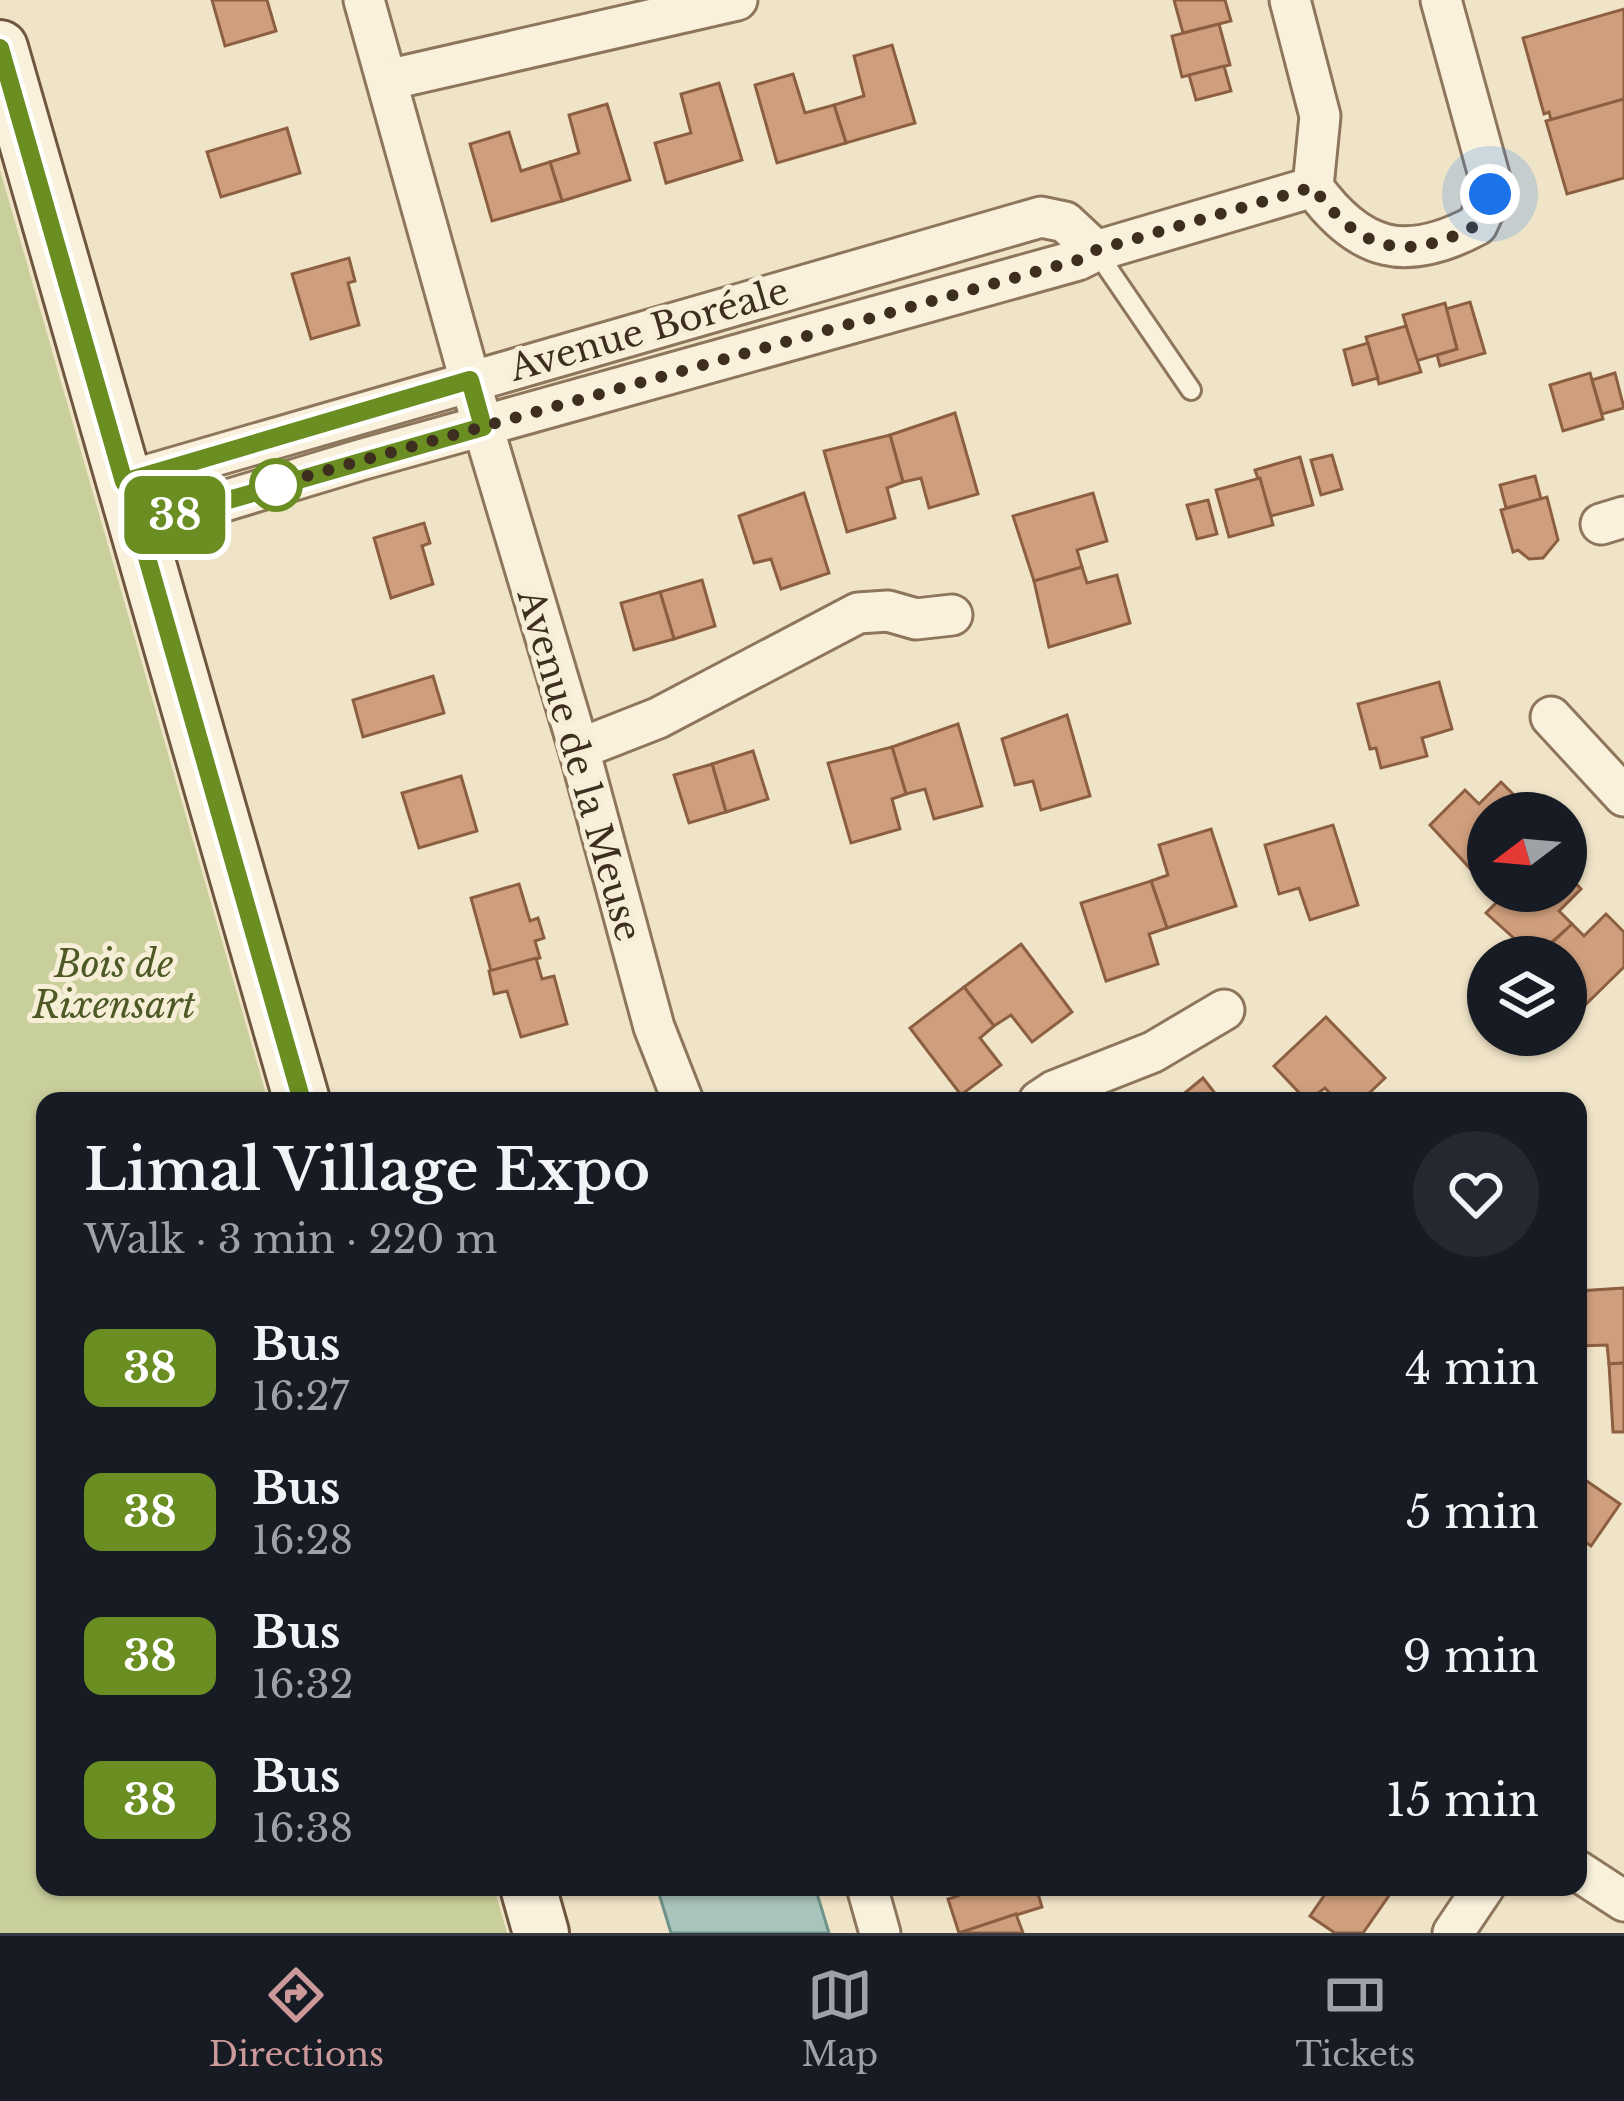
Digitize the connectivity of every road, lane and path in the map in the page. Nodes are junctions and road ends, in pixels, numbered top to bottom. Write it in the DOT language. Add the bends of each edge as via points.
graph roads {
  1 [pos="364,0"];
  2 [pos="737,0"];
  3 [pos="1290,0"];
  4 [pos="1441,0"];
  5 [pos="0,48"];
  6 [pos="387,80"];
  7 [pos="1313,187"];
  8 [pos="1096,250"];
  9 [pos="470,380"];
  10 [pos="1191,390"];
  11 [pos="483,427"];
  12 [pos="131,504"];
  13 [pos="952,614"];
  14 [pos="1551,717"];
  15 [pos="579,749"];
  16 [pos="1624,796"];
  17 [pos="1224,1010"];
  18 [pos="299,1092"];
  19 [pos="679,1092"];
  20 [pos="1051,1092"];
  21 [pos="1587,1876"];
  22 [pos="531,1896"];
  23 [pos="870,1896"];
  24 [pos="1478,1896"];
  25 [pos="1624,1901"];
  26 [pos="541,1933"];
  27 [pos="880,1933"];
  28 [pos="1453,1933"];
  1 -- 6 [label="street, Avenue de la Meuse"];
  2 -- 6 [label="street"];
  3 -- 7 [label="street" via="1320,116"];
  4 -- 7 [label="street" via="1490,179 1481,219 1416,248 1384,247 1357,233"];
  5 -- 12 [label="street"];
  6 -- 9 [label="street, Avenue de la Meuse"];
  7 -- 8 [label="street"];
  8 -- 9 [label="street, Avenue Boréale" via="1065,222 1040,217"];
  8 -- 10 [label="lane, Avenue Boréale"];
  8 -- 11 [label="street, Avenue Boréale"];
  9 -- 11 [label="street, Avenue de la Meuse"];
  9 -- 12 [label="street, Avenue Boréale"];
  11 -- 12 [label="street, Avenue Boréale"];
  11 -- 15 [label="street, Avenue de la Meuse"];
  12 -- 18 [label="street"];
  13 -- 15 [label="street" via="858,613 658,718"];
  14 -- 16 [label="street"];
  15 -- 19 [label="street, Avenue de la Meuse" via="654,1027"];
  17 -- 20 [label="street" via="1153,1052"];
  21 -- 25 [label="street"];
  22 -- 26 [label="street"];
  23 -- 27 [label="street"];
  24 -- 28 [label="street"];
}
